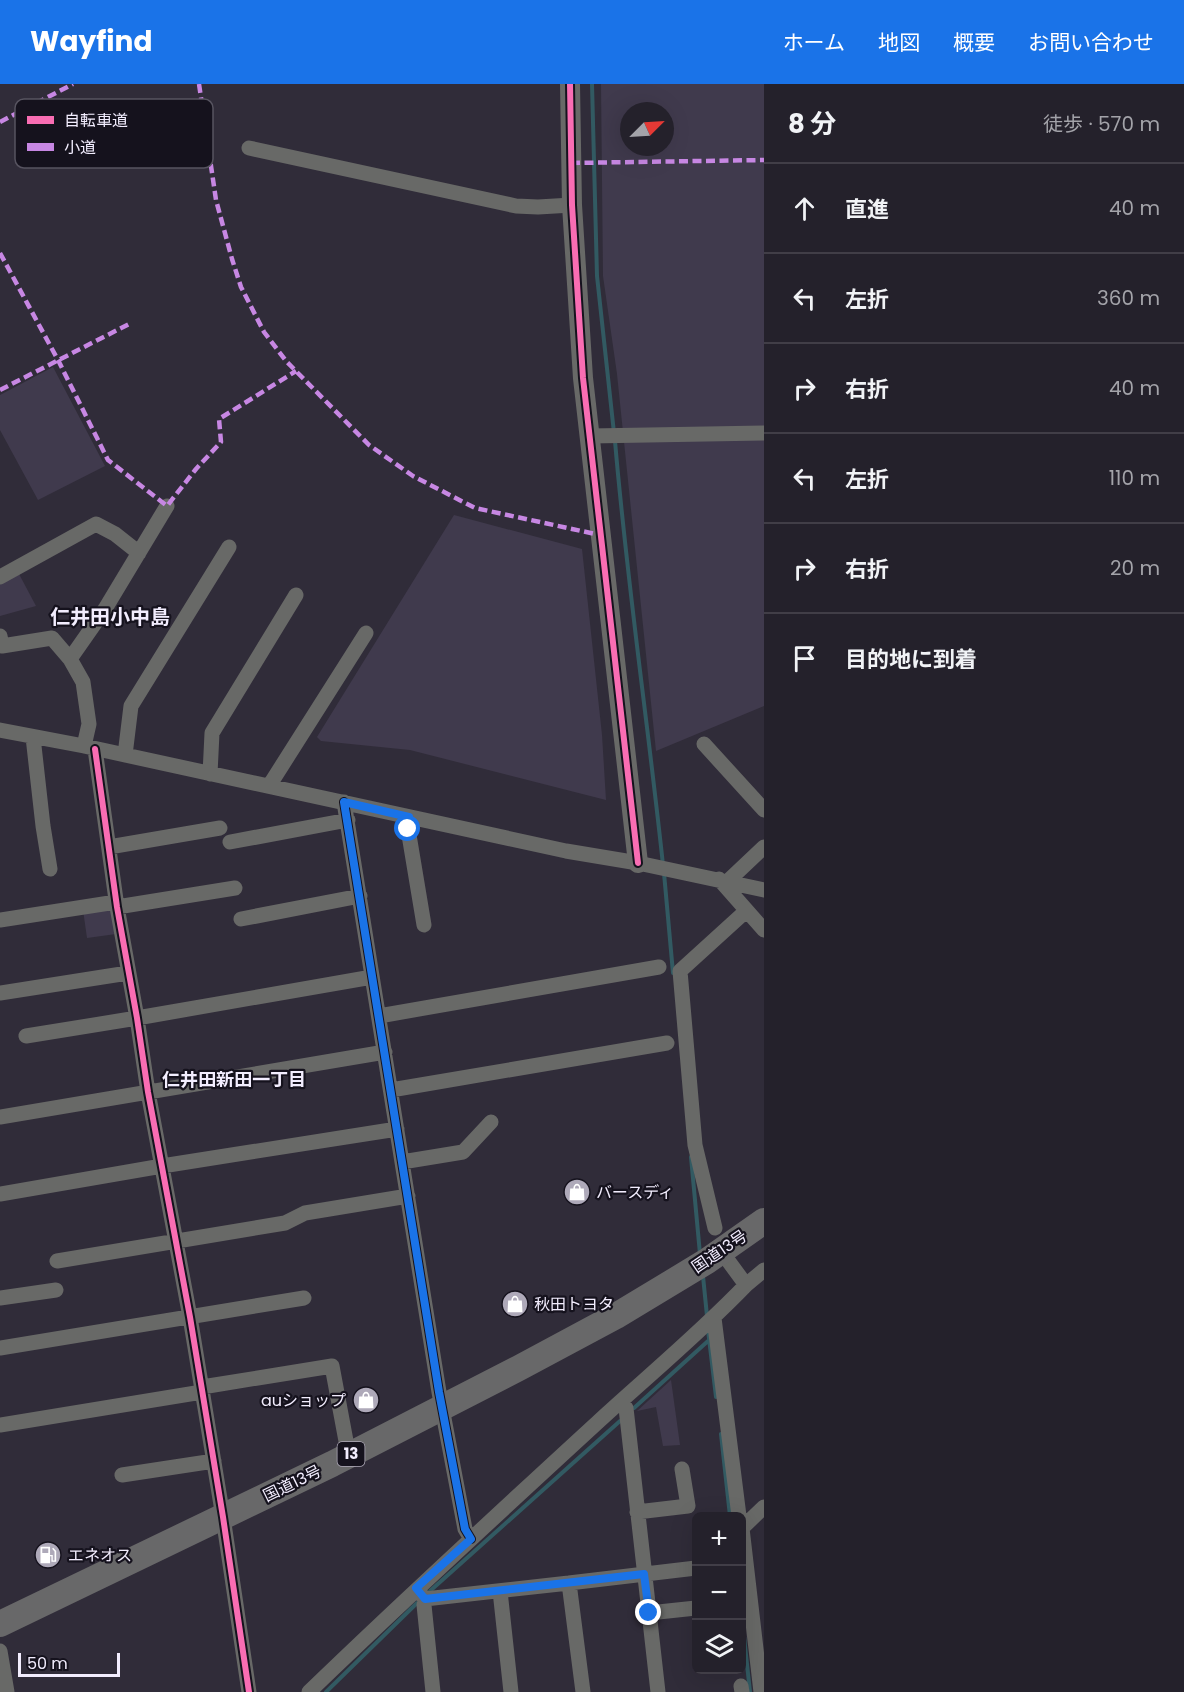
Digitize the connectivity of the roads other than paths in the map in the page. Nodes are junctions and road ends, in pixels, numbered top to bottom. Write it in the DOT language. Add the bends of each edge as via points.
graph roads {
  1 [pos="570,84"];
  2 [pos="249,148"];
  3 [pos="572,204"];
  4 [pos="764,433"];
  5 [pos="597,436"];
  6 [pos="167,507"];
  7 [pos="229,547"];
  8 [pos="139,553"];
  9 [pos="0,577"];
  10 [pos="296,595"];
  11 [pos="366,633"];
  12 [pos="0,636"];
  13 [pos="70,659"];
  14 [pos="0,730"];
  15 [pos="33,736"];
  16 [pos="704,744"];
  17 [pos="90,747"];
  18 [pos="125,755"];
  19 [pos="210,774"];
  20 [pos="269,786"];
  21 [pos="344,802"];
  22 [pos="764,810"];
  23 [pos="409,817"];
  24 [pos="348,820"];
  25 [pos="220,828"];
  26 [pos="230,842"];
  27 [pos="109,847"];
  28 [pos="764,847"];
  29 [pos="645,864"];
  30 [pos="50,869"];
  31 [pos="724,880"];
  32 [pos="235,888"];
  33 [pos="764,890"];
  34 [pos="360,896"];
  35 [pos="116,904"];
  36 [pos="746,911"];
  37 [pos="241,919"];
  38 [pos="0,920"];
  39 [pos="424,925"];
  40 [pos="764,930"];
  41 [pos="659,966"];
  42 [pos="128,973"];
  43 [pos="372,977"];
  44 [pos="0,993"];
  45 [pos="379,1016"];
  46 [pos="137,1018"];
  47 [pos="26,1036"];
  48 [pos="667,1042"];
  49 [pos="385,1052"];
  50 [pos="391,1090"];
  51 [pos="148,1092"];
  52 [pos="0,1117"];
  53 [pos="491,1122"];
  54 [pos="397,1129"];
  55 [pos="402,1162"];
  56 [pos="162,1166"];
  57 [pos="0,1194"];
  58 [pos="408,1196"];
  59 [pos="764,1221"];
  60 [pos="175,1242"];
  61 [pos="709,1252"];
  62 [pos="57,1261"];
  63 [pos="764,1269"];
  64 [pos="746,1285"];
  65 [pos="56,1290"];
  66 [pos="0,1298"];
  67 [pos="304,1298"];
  68 [pos="190,1317"];
  69 [pos="714,1318"];
  70 [pos="0,1348"];
  71 [pos="202,1390"];
  72 [pos="621,1401"];
  73 [pos="442,1408"];
  74 [pos="0,1425"];
  75 [pos="352,1454"];
  76 [pos="214,1461"];
  77 [pos="682,1469"];
  78 [pos="122,1475"];
  79 [pos="764,1507"];
  80 [pos="637,1512"];
  81 [pos="738,1512"];
  82 [pos="223,1517"];
  83 [pos="746,1524"];
  84 [pos="471,1539"];
  85 [pos="746,1549"];
  86 [pos="692,1568"];
  87 [pos="644,1574"];
  88 [pos="569,1582"];
  89 [pos="500,1591"];
  90 [pos="421,1594"];
  91 [pos="692,1608"];
  92 [pos="649,1613"];
  93 [pos="758,1613"];
  94 [pos="0,1624"];
  95 [pos="0,1651"];
  96 [pos="762,1684"];
  97 [pos="7,1692"];
  98 [pos="249,1692"];
  99 [pos="309,1692"];
  100 [pos="434,1692"];
  101 [pos="511,1692"];
  102 [pos="583,1692"];
  103 [pos="658,1692"];
  1 -- 3 [label="street"];
  2 -- 3 [label="street" via="516,206"];
  3 -- 5 [label="street" via="583,378"];
  4 -- 5 [label="street"];
  5 -- 29 [label="street"];
  6 -- 8 [label="street"];
  7 -- 18 [label="street" via="131,706"];
  8 -- 9 [label="street" via="96,524"];
  8 -- 13 [label="street"];
  10 -- 19 [label="street" via="212,733"];
  11 -- 20 [label="street"];
  12 -- 13 [label="street" via="2,646 52,638"];
  13 -- 17 [label="street" via="83,682"];
  14 -- 15 [label="street"];
  15 -- 17 [label="street"];
  15 -- 30 [label="street"];
  16 -- 22 [label="street"];
  17 -- 18 [label="street"];
  17 -- 27 [label="street"];
  18 -- 19 [label="street"];
  19 -- 20 [label="street"];
  20 -- 21 [label="street"];
  21 -- 23 [label="street"];
  21 -- 24 [label="street"];
  23 -- 29 [label="street"];
  23 -- 39 [label="street"];
  24 -- 26 [label="street"];
  24 -- 34 [label="street"];
  25 -- 27 [label="street"];
  27 -- 35 [label="street"];
  28 -- 31 [label="street"];
  29 -- 31 [label="street"];
  31 -- 33 [label="street"];
  31 -- 36 [label="street"];
  32 -- 35 [label="street"];
  34 -- 37 [label="street"];
  34 -- 43 [label="street"];
  35 -- 38 [label="street"];
  35 -- 42 [label="street"];
  36 -- 40 [label="street"];
  36 -- 61 [label="street" via="680,971"];
  41 -- 45 [label="street"];
  42 -- 44 [label="street"];
  42 -- 46 [label="street"];
  43 -- 45 [label="street"];
  43 -- 46 [label="street"];
  45 -- 49 [label="street"];
  46 -- 47 [label="street"];
  46 -- 51 [label="street"];
  48 -- 50 [label="street"];
  49 -- 50 [label="street"];
  49 -- 51 [label="street"];
  50 -- 54 [label="street"];
  51 -- 52 [label="street"];
  51 -- 56 [label="street"];
  53 -- 55 [label="street" via="463,1152"];
  54 -- 55 [label="street"];
  54 -- 56 [label="street"];
  55 -- 58 [label="street"];
  56 -- 57 [label="street"];
  56 -- 60 [label="street"];
  58 -- 60 [label="street" via="305,1213 285,1223"];
  58 -- 73 [label="street"];
  59 -- 61 [label="highway, 国道13号 / 13"];
  60 -- 62 [label="street"];
  60 -- 68 [label="street"];
  61 -- 64 [label="street"];
  61 -- 73 [label="highway, 国道13号 / 13" via="616,1316"];
  63 -- 64 [label="street"];
  64 -- 69 [label="street"];
  65 -- 66 [label="street"];
  67 -- 68 [label="street"];
  68 -- 70 [label="street"];
  68 -- 71 [label="street"];
  69 -- 72 [label="street"];
  69 -- 81 [label="street"];
  71 -- 74 [label="street"];
  71 -- 75 [label="street" via="332,1366 346,1442"];
  71 -- 76 [label="street"];
  72 -- 80 [label="street" via="626,1408"];
  72 -- 84 [label="street"];
  73 -- 75 [label="highway, 国道13号 / 13"];
  73 -- 84 [label="street" via="465,1529"];
  75 -- 82 [label="highway, 国道13号 / 13"];
  76 -- 78 [label="street"];
  76 -- 82 [label="street"];
  77 -- 80 [label="street" via="688,1506"];
  79 -- 83 [label="street"];
  80 -- 87 [label="street"];
  82 -- 94 [label="highway, 国道13号 / 13"];
  82 -- 98 [label="street"];
  84 -- 90 [label="street"];
  85 -- 93 [label="street"];
  86 -- 87 [label="street"];
  87 -- 88 [label="street"];
  87 -- 92 [label="street"];
  88 -- 89 [label="street"];
  88 -- 102 [label="street"];
  89 -- 90 [label="street"];
  89 -- 101 [label="street"];
  90 -- 99 [label="street"];
  90 -- 100 [label="street"];
  91 -- 92 [label="street"];
  92 -- 103 [label="street"];
  93 -- 96 [label="street"];
  95 -- 97 [label="street"];
}
